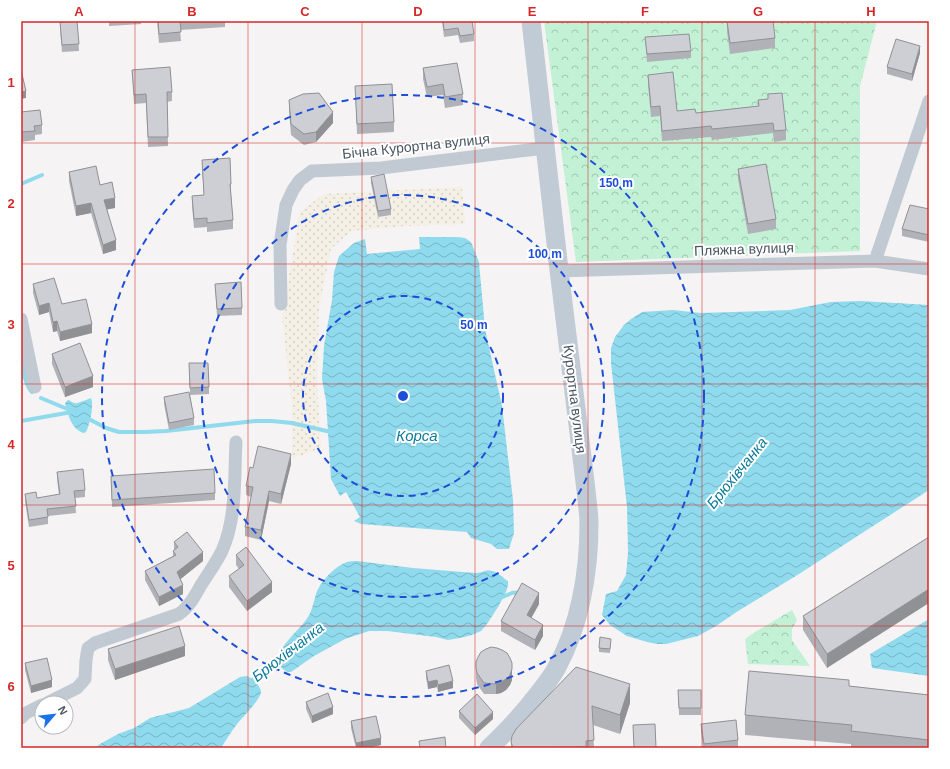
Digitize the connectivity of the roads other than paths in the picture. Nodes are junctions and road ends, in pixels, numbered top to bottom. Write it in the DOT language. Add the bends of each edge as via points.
graph roads {
  1 [pos="531,21"];
  2 [pos="929,101"];
  3 [pos="546,148"];
  4 [pos="875,261"];
  5 [pos="929,269"];
  6 [pos="559,272"];
  7 [pos="281,304"];
  8 [pos="21,319"];
  9 [pos="35,387"];
  10 [pos="236,442"];
  11 [pos="63,695"];
  12 [pos="34,709"];
  13 [pos="21,718"];
  14 [pos="489,748"];
  1 -- 3 [label="main road, Курортна вулиця"];
  2 -- 4 [label="street"];
  3 -- 6 [label="main road, Курортна вулиця"];
  3 -- 7 [label="street, Бічна Курортна вулиця" via="381,168 312,170 300,180 286,205 280,245"];
  4 -- 5 [label="street, Пляжна вулиця"];
  4 -- 6 [label="street, Пляжна вулиця"];
  6 -- 14 [label="main road, Курортна вулиця" via="589,523 586,576 579,610 556,668 545,686 504,735"];
  8 -- 9 [label="street"];
  10 -- 11 [label="street" via="232,514 222,551 211,571 179,614 95,642 88,648 85,678 77,688"];
  12 -- 13 [label="street"];
}
